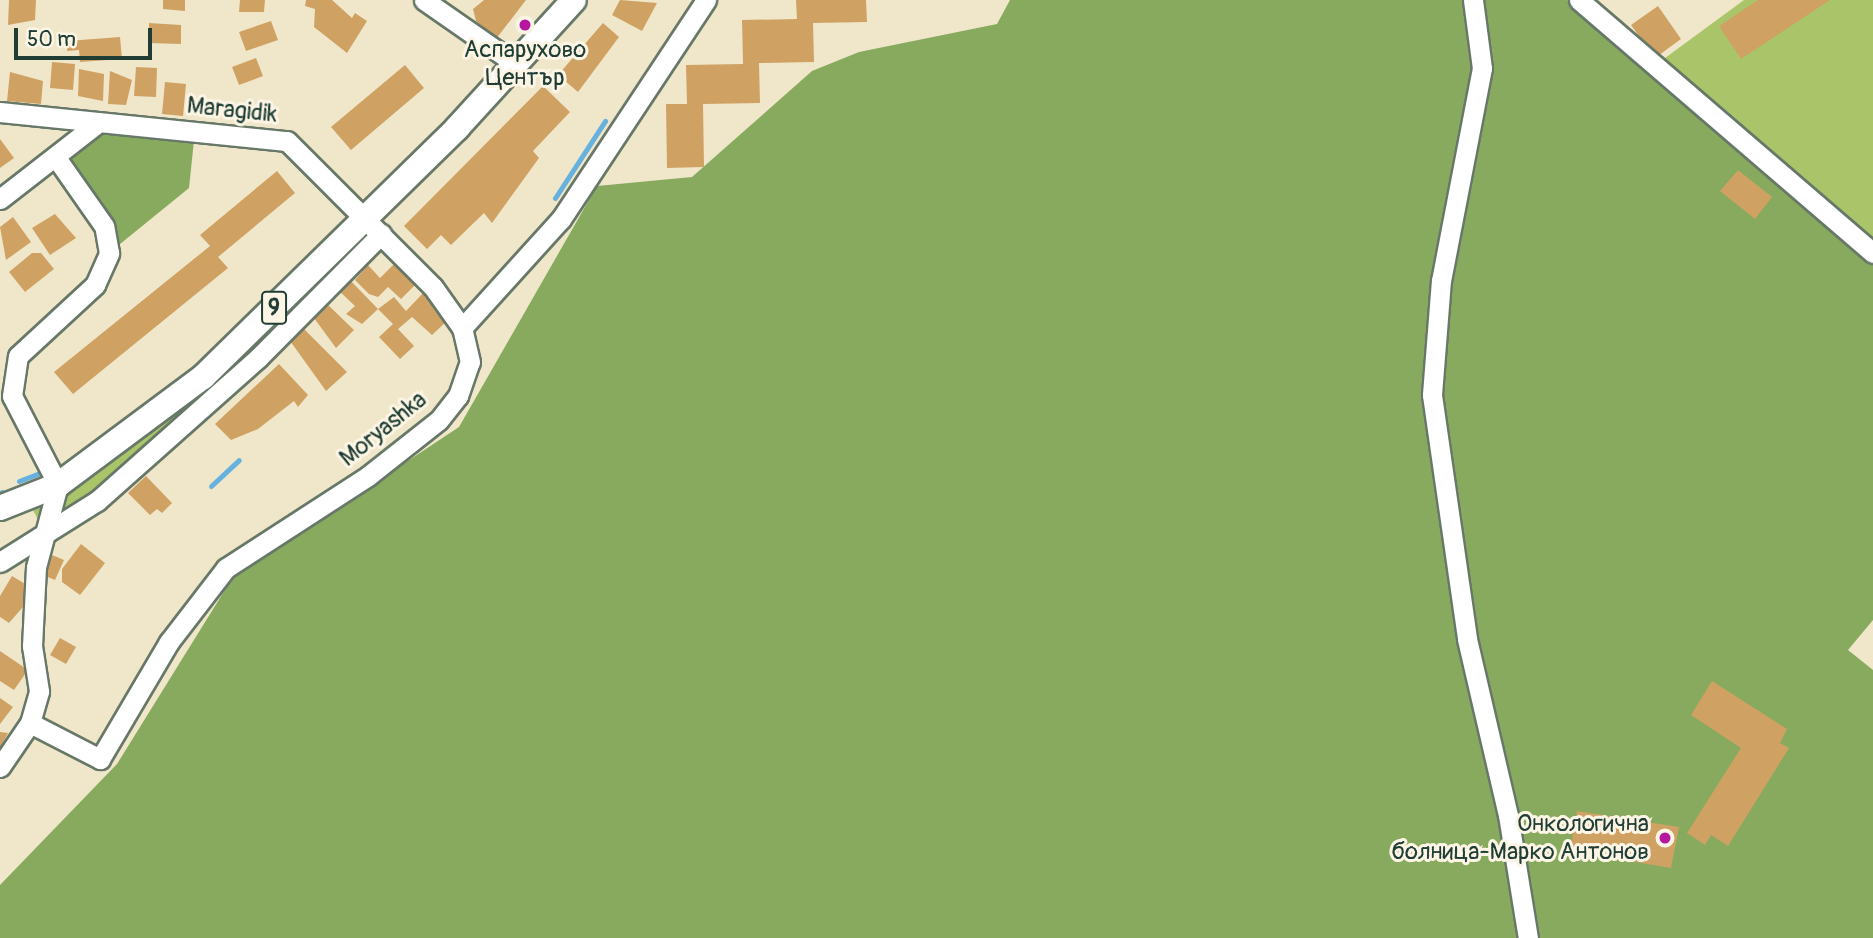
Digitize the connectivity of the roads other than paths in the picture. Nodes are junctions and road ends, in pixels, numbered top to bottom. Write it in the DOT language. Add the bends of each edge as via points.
graph roads {
  1 [pos="424,0"];
  2 [pos="450,0"];
  3 [pos="574,0"];
  4 [pos="706,0"];
  5 [pos="1473,0"];
  6 [pos="1580,0"];
  7 [pos="451,23"];
  8 [pos="516,64"];
  9 [pos="0,111"];
  10 [pos="99,122"];
  11 [pos="57,159"];
  12 [pos="0,199"];
  13 [pos="373,227"];
  14 [pos="1873,253"];
  15 [pos="462,328"];
  16 [pos="58,485"];
  17 [pos="0,508"];
  18 [pos="46,534"];
  19 [pos="0,562"];
  20 [pos="30,723"];
  21 [pos="0,767"];
  22 [pos="1528,938"];
  1 -- 7 [label="street"];
  2 -- 7 [label="street"];
  3 -- 8 [label="main road, 9"];
  4 -- 15 [label="street" via="561,219"];
  5 -- 22 [label="street" via="1482,68 1441,280 1432,395 1467,639 1508,815"];
  6 -- 14 [label="street"];
  7 -- 8 [label="street"];
  8 -- 13 [label="main road, 9"];
  9 -- 10 [label="street, Maragidik"];
  10 -- 11 [label="street"];
  10 -- 13 [label="street, Maragidik" via="287,141"];
  11 -- 12 [label="street"];
  11 -- 16 [label="street" via="104,226 109,253 95,285 18,356 12,396"];
  13 -- 15 [label="street, Maragidik"];
  13 -- 16 [label="main road, 9" via="202,377"];
  13 -- 18 [label="street" via="211,400 97,501"];
  15 -- 20 [label="street, Moryashka" via="470,362 458,396 439,420 368,476 226,568 169,642 100,759"];
  16 -- 17 [label="main road, 9"];
  16 -- 18 [label="street"];
  18 -- 19 [label="street"];
  18 -- 20 [label="street" via="36,567 32,646 39,691"];
  20 -- 21 [label="street"];
}
